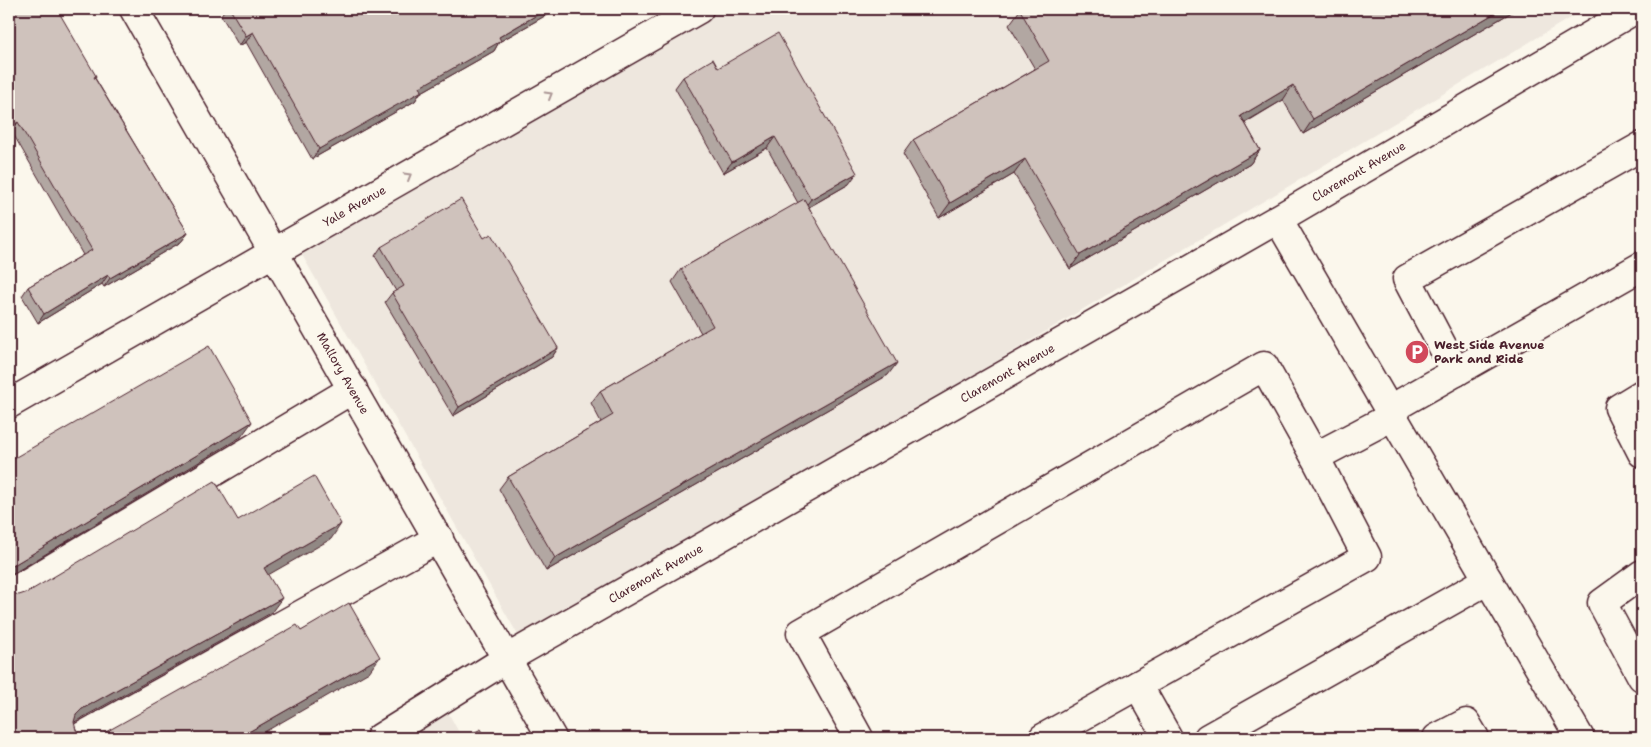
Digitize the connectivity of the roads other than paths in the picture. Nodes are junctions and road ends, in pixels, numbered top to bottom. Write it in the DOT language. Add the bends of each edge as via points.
graph roads {
  1 [pos="134,9"];
  2 [pos="699,9"];
  3 [pos="1636,9"];
  4 [pos="1642,146"];
  5 [pos="1278,219"];
  6 [pos="275,253"];
  7 [pos="1642,266"];
  8 [pos="1456,372"];
  9 [pos="353,389"];
  10 [pos="1642,394"];
  11 [pos="9,404"];
  12 [pos="1391,413"];
  13 [pos="1642,452"];
  14 [pos="1315,457"];
  15 [pos="439,538"];
  16 [pos="1642,574"];
  17 [pos="1488,580"];
  18 [pos="9,594"];
  19 [pos="508,658"];
  20 [pos="1642,677"];
  21 [pos="1138,685"];
  22 [pos="79,738"];
  23 [pos="380,738"];
  24 [pos="552,738"];
  25 [pos="859,738"];
  26 [pos="1044,738"];
  27 [pos="1168,738"];
  28 [pos="1208,738"];
  29 [pos="1437,738"];
  30 [pos="1475,738"];
  31 [pos="1580,738"];
  1 -- 6 [label="street, Mallory Avenue"];
  6 -- 2 [label="street, Yale Avenue, one-way"];
  3 -- 5 [label="street, Claremont Avenue"];
  4 -- 8 [label="street" via="1407,279"];
  5 -- 12 [label="street"];
  5 -- 19 [label="street, Claremont Avenue"];
  6 -- 9 [label="street, Mallory Avenue"];
  6 -- 11 [label="street, Yale Avenue"];
  7 -- 8 [label="street"];
  8 -- 12 [label="street"];
  9 -- 15 [label="street, Mallory Avenue"];
  9 -- 18 [label="street"];
  10 -- 13 [label="street" via="1619,408"];
  12 -- 14 [label="street"];
  12 -- 17 [label="street"];
  14 -- 21 [label="street" via="1367,557"];
  14 -- 25 [label="street" via="1264,366 801,634"];
  15 -- 19 [label="street, Mallory Avenue"];
  15 -- 22 [label="street"];
  16 -- 20 [label="street" via="1602,602"];
  17 -- 28 [label="street"];
  17 -- 31 [label="street"];
  19 -- 23 [label="street, Claremont Avenue"];
  19 -- 24 [label="street, Mallory Avenue"];
  21 -- 26 [label="street"];
  21 -- 27 [label="street"];
  29 -- 30 [label="street" via="1466,723"];
}
